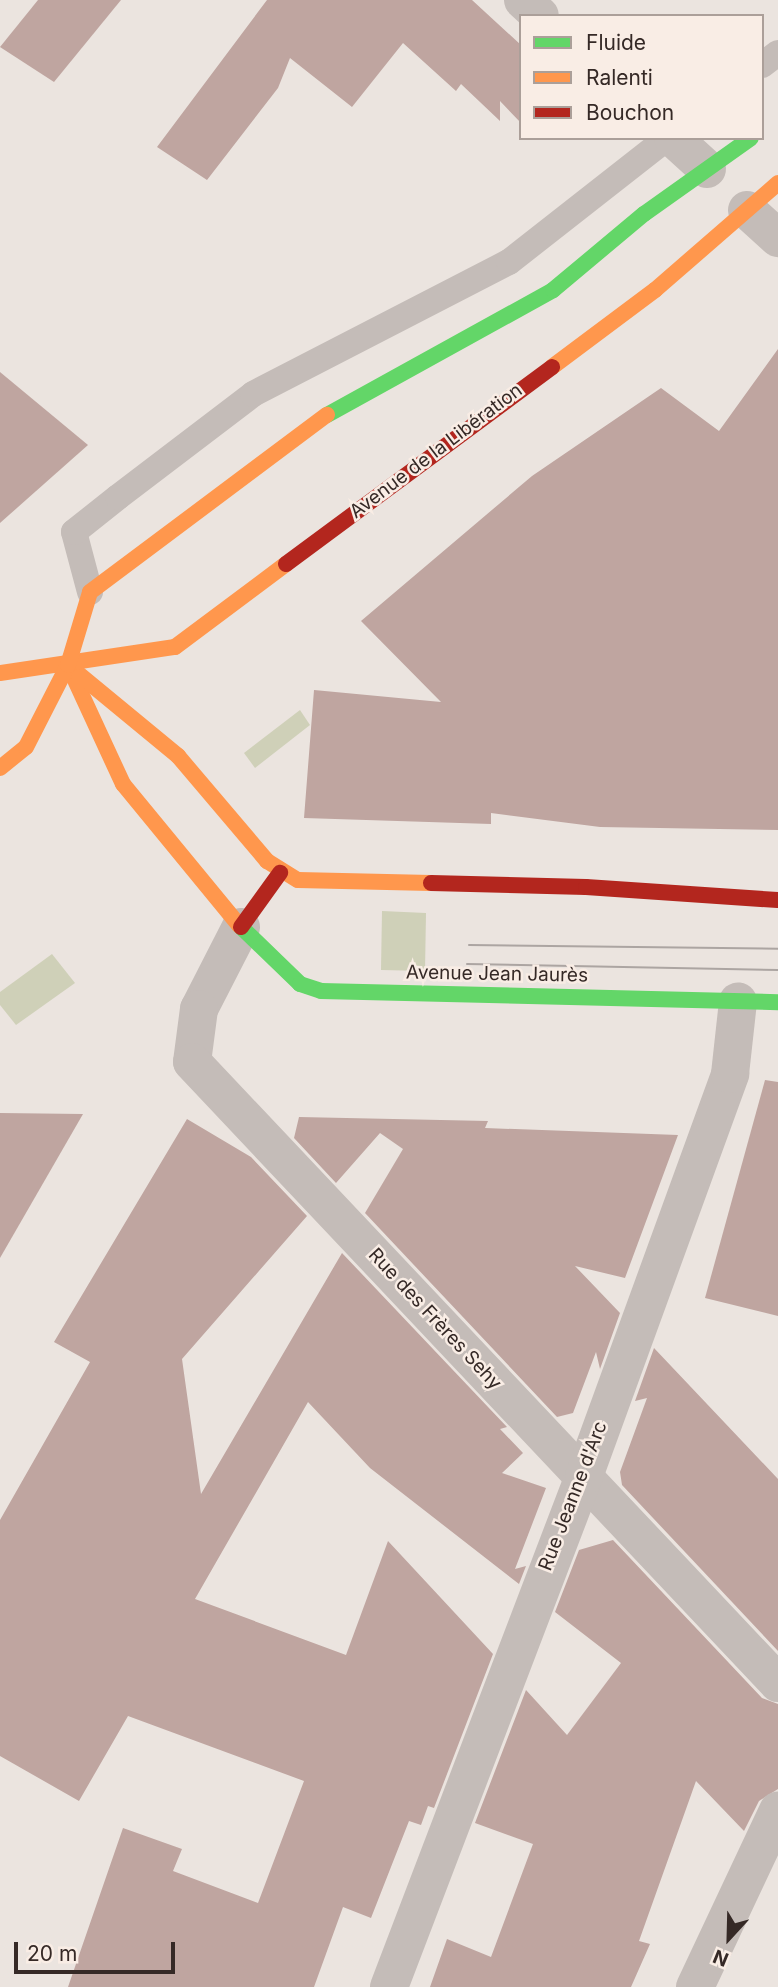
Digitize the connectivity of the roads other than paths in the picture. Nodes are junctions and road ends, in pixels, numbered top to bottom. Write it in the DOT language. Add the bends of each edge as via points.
graph roads {
  1 [pos="523,0"];
  2 [pos="538,14"];
  3 [pos="664,140"];
  4 [pos="675,140"];
  5 [pos="748,140"];
  6 [pos="708,169"];
  7 [pos="778,183"];
  8 [pos="747,210"];
  9 [pos="778,238"];
  10 [pos="90,592"];
  11 [pos="68,665"];
  12 [pos="0,673"];
  13 [pos="0,768"];
  14 [pos="280,873"];
  15 [pos="778,901"];
  16 [pos="241,926"];
  17 [pos="738,1001"];
  18 [pos="778,1002"];
  19 [pos="584,1476"];
  20 [pos="778,1682"];
  21 [pos="778,1811"];
  22 [pos="388,1987"];
  23 [pos="695,1987"];
  1 -- 2 [label="street"];
  3 -- 10 [label="lane" via="509,262 253,394 118,497 74,532"];
  4 -- 6 [label="street"];
  5 -- 6 [label="main road"];
  6 -- 10 [label="main road" via="553,290 322,418"];
  7 -- 8 [label="main road, Avenue de la Libération"];
  8 -- 9 [label="street"];
  8 -- 11 [label="main road, Avenue de la Libération" via="655,290 175,647"];
  10 -- 11 [label="main road"];
  11 -- 12 [label="main road, Avenue de la Libération"];
  11 -- 13 [label="main road" via="26,747"];
  11 -- 14 [label="main road" via="178,756"];
  11 -- 16 [label="main road, Avenue Jean Jaurès" via="123,784"];
  14 -- 15 [label="main road" via="320,882 493,883"];
  14 -- 16 [label="main road"];
  16 -- 17 [label="main road, Avenue Jean Jaurès" via="287,976 321,991"];
  16 -- 19 [label="street, Rue des Frères Sehy" via="199,1009 192,1062"];
  17 -- 18 [label="main road, Avenue Jean Jaurès"];
  17 -- 19 [label="street, Rue Jeanne d'Arc" via="730,1074"];
  19 -- 20 [label="street, Rue des Frères Sehy"];
  19 -- 22 [label="street, Rue Jeanne d'Arc"];
  21 -- 23 [label="street"];
}
